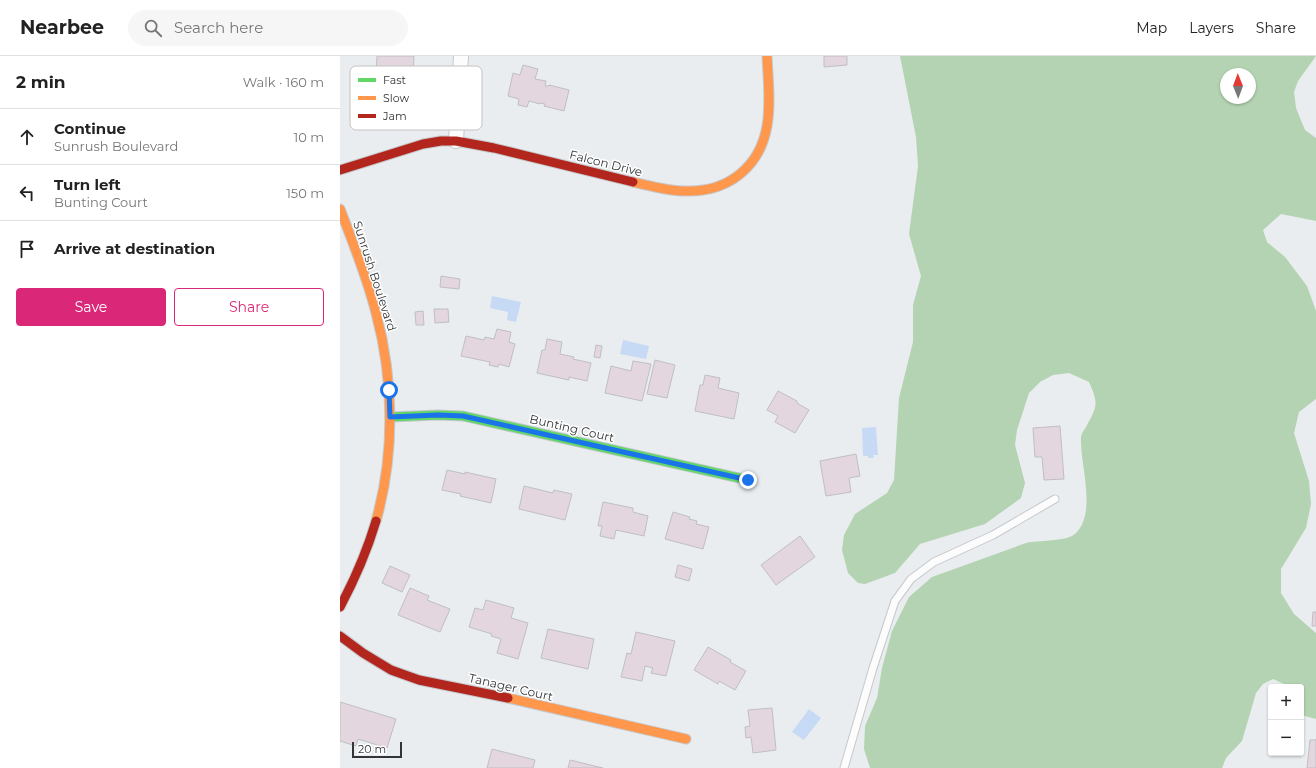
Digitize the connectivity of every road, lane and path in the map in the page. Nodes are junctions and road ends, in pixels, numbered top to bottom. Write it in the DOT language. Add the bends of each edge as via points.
graph roads {
  1 [pos="461,56"];
  2 [pos="767,56"];
  3 [pos="460,66"];
  4 [pos="457,130"];
  5 [pos="456,141"];
  6 [pos="340,170"];
  7 [pos="340,209"];
  8 [pos="390,417"];
  9 [pos="748,480"];
  10 [pos="1055,499"];
  11 [pos="340,607"];
  12 [pos="340,636"];
  13 [pos="686,739"];
  14 [pos="844,768"];
  1 -- 3 [label="street"];
  2 -- 5 [label="street, Falcon Drive" via="768,110 764,142 750,166 739,176 727,184 712,189 678,191 659,188"];
  4 -- 5 [label="street"];
  5 -- 6 [label="street, Falcon Drive" via="423,144"];
  7 -- 8 [label="street, Sunrush Boulevard" via="370,291 380,328 385,352"];
  8 -- 9 [label="street, Bunting Court" via="463,416"];
  8 -- 11 [label="street, Sunrush Boulevard" via="385,478 377,515 362,563"];
  10 -- 14 [label="lane" via="993,535 934,562 911,579 895,601"];
  12 -- 13 [label="street, Tanager Court" via="391,670 419,680"];
}
